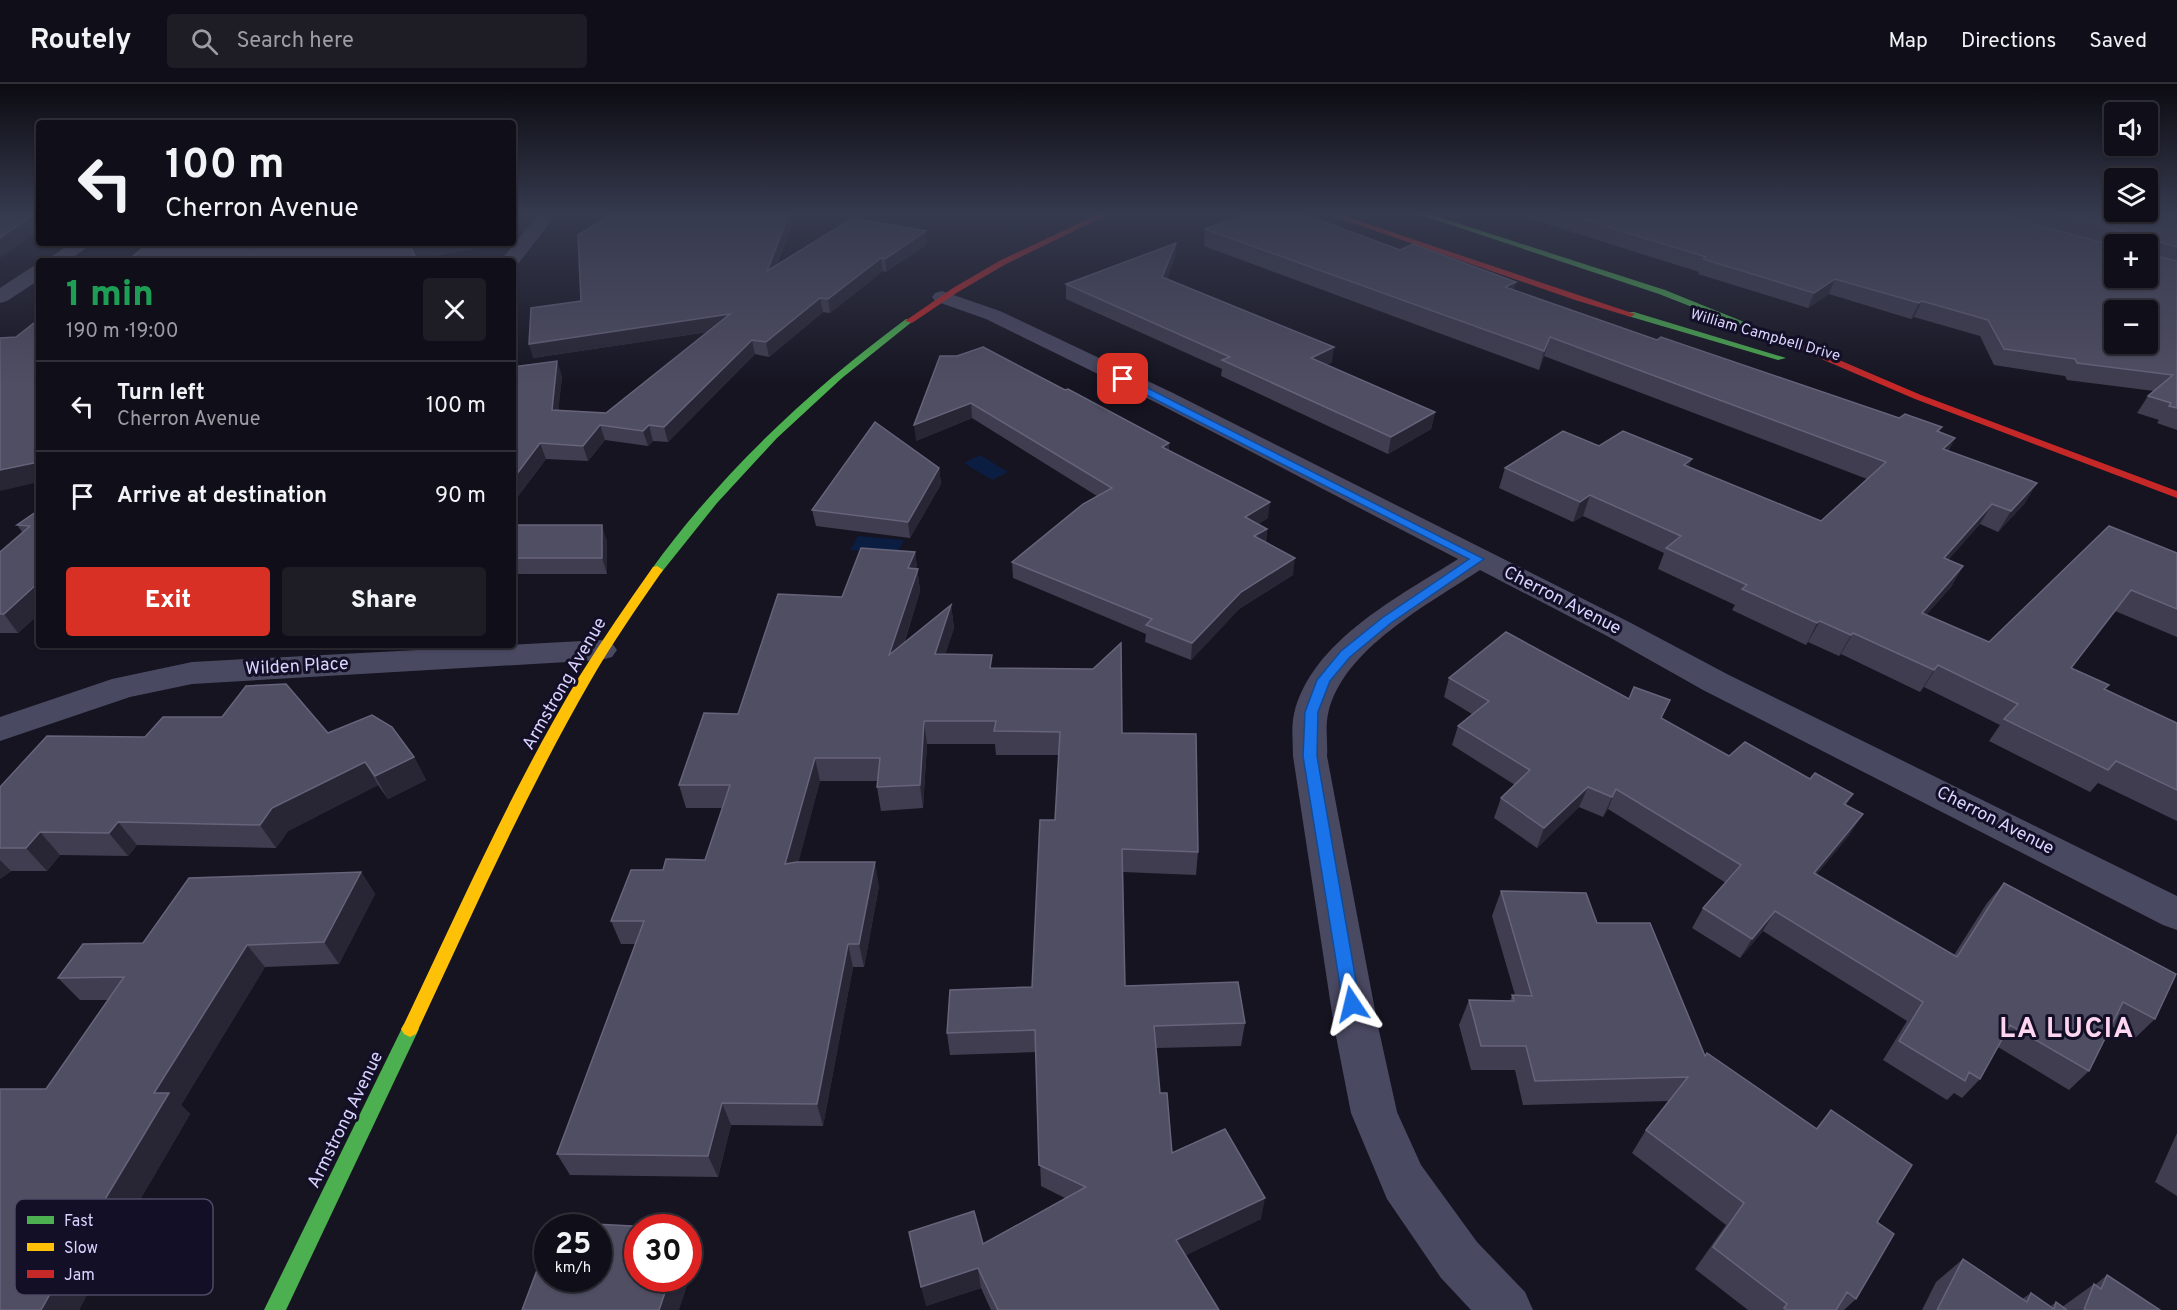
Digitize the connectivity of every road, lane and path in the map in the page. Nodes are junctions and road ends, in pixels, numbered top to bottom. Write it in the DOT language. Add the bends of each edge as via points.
graph roads {
  1 [pos="988,271"];
  2 [pos="1498,271"];
  3 [pos="1597,271"];
  4 [pos="36,273"];
  5 [pos="1662,292"];
  6 [pos="0,297"];
  7 [pos="942,297"];
  8 [pos="1626,313"];
  9 [pos="1790,360"];
  10 [pos="1810,366"];
  11 [pos="1918,397"];
  12 [pos="2177,495"];
  13 [pos="1478,559"];
  14 [pos="601,650"];
  15 [pos="200,659"];
  16 [pos="0,729"];
  17 [pos="2177,914"];
  18 [pos="274,1310"];
  19 [pos="1507,1310"];
  1 -- 7 [label="street, Armstrong Avenue"];
  2 -- 8 [label="street, William Campbell Drive"];
  3 -- 5 [label="street, William Campbell Drive"];
  4 -- 6 [label="street"];
  5 -- 8 [label="street"];
  5 -- 11 [label="street, William Campbell Drive"];
  7 -- 13 [label="street, Cherron Avenue" via="993,315 1165,398"];
  7 -- 14 [label="street, Armstrong Avenue" via="856,362 756,454 672,550"];
  8 -- 9 [label="street, William Campbell Drive"];
  10 -- 11 [label="street, William Campbell Drive"];
  11 -- 12 [label="street, William Campbell Drive"];
  13 -- 17 [label="street, Cherron Avenue"];
  13 -- 19 [label="street" via="1386,620 1345,654 1324,680 1311,712 1310,756 1374,1113 1404,1182 1459,1260"];
  14 -- 15 [label="street, Wilden Place"];
  14 -- 18 [label="street, Armstrong Avenue" via="521,796"];
  15 -- 16 [label="street, Wilden Place"];
}
